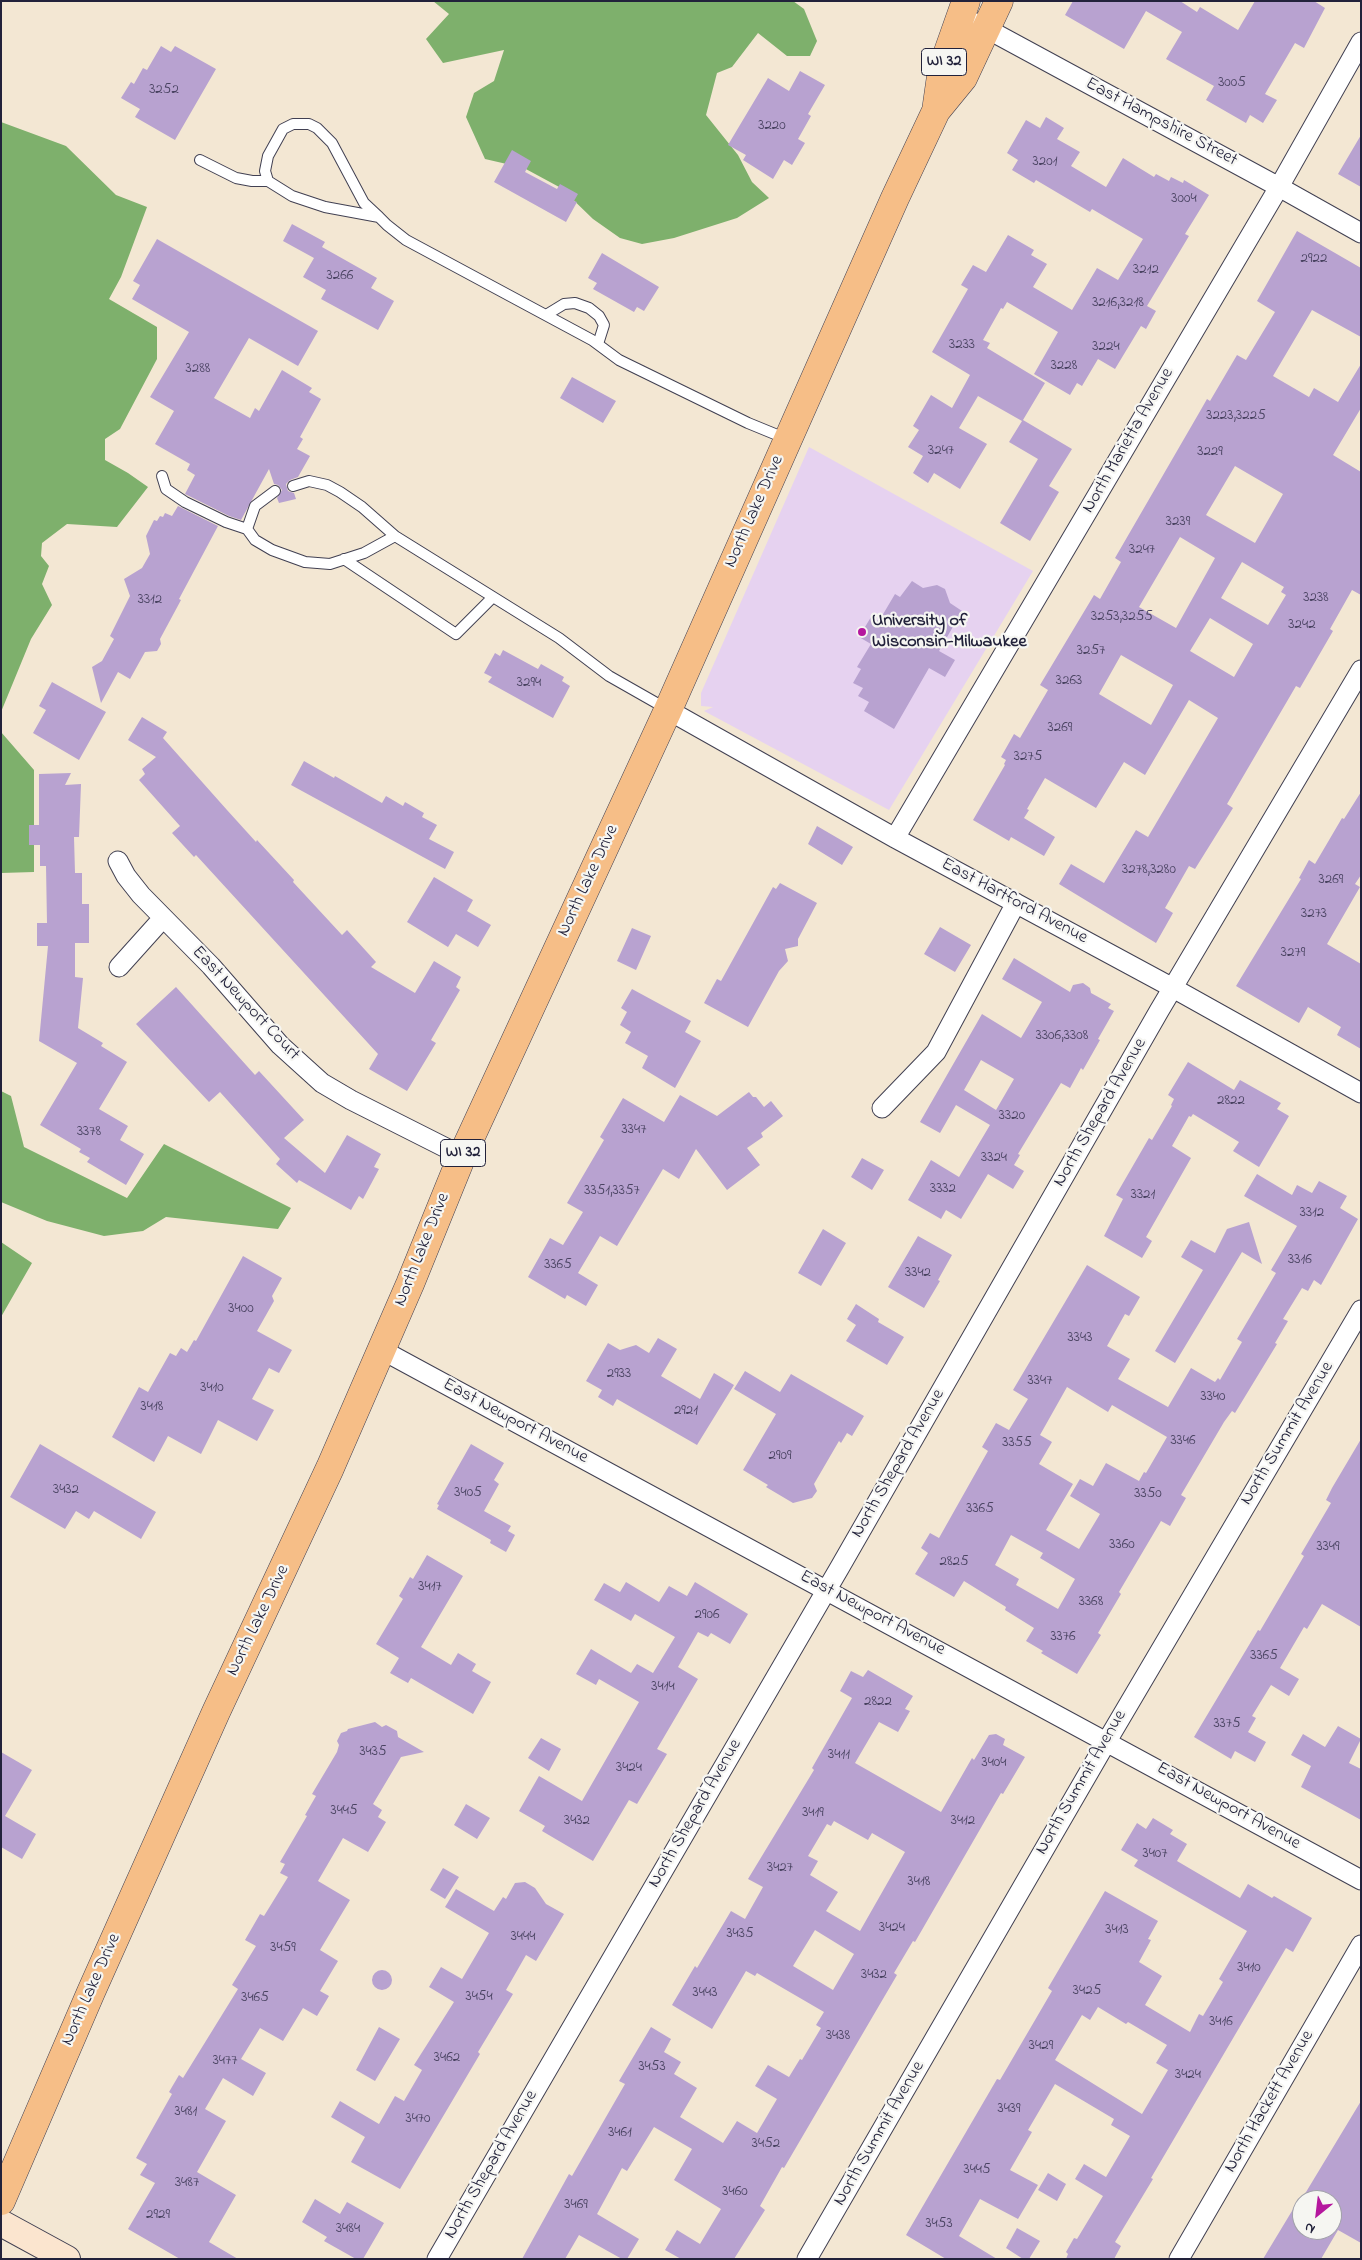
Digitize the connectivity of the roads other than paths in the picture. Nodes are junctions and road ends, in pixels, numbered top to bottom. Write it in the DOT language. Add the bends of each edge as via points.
graph roads {
  1 [pos="999,1"];
  2 [pos="963,8"];
  3 [pos="987,29"];
  4 [pos="1361,42"];
  5 [pos="936,111"];
  6 [pos="200,160"];
  7 [pos="268,181"];
  8 [pos="1279,187"];
  9 [pos="379,218"];
  10 [pos="1361,233"];
  11 [pos="546,315"];
  12 [pos="598,344"];
  13 [pos="788,439"];
  14 [pos="162,476"];
  15 [pos="293,486"];
  16 [pos="275,491"];
  17 [pos="246,529"];
  18 [pos="395,536"];
  19 [pos="344,559"];
  20 [pos="494,597"];
  21 [pos="1361,670"];
  22 [pos="668,710"];
  23 [pos="895,838"];
  24 [pos="118,861"];
  25 [pos="1016,903"];
  26 [pos="163,918"];
  27 [pos="119,967"];
  28 [pos="1173,988"];
  29 [pos="1361,1093"];
  30 [pos="882,1108"];
  31 [pos="462,1156"];
  32 [pos="1361,1310"];
  33 [pos="382,1350"];
  34 [pos="826,1590"];
  35 [pos="1107,1741"];
  36 [pos="1361,1880"];
  37 [pos="1361,1945"];
  38 [pos="1,2201"];
  39 [pos="1,2223"];
  40 [pos="67,2259"];
  41 [pos="437,2259"];
  42 [pos="808,2259"];
  43 [pos="1179,2259"];
  1 -- 3 [label="main road, North Lake Drive / WI 32"];
  2 -- 3 [label="street, East Hampshire Street"];
  2 -- 5 [label="main road, North Lake Drive / WI 32" via="942,69"];
  3 -- 5 [label="main road, North Lake Drive / WI 32" via="963,78"];
  3 -- 8 [label="street, East Hampshire Street"];
  4 -- 8 [label="street, North Marietta Avenue"];
  5 -- 13 [label="main road, North Lake Drive / WI 32"];
  6 -- 7 [label="lane" via="236,178"];
  7 -- 9 [label="lane" via="300,199"];
  7 -- 9 [label="lane" via="264,171 277,137 293,124 308,124 318,128 332,143 364,202"];
  8 -- 10 [label="street, East Hampshire Street"];
  8 -- 23 [label="street, North Marietta Avenue"];
  9 -- 11 [label="lane" via="406,240"];
  11 -- 12 [label="lane"];
  11 -- 12 [label="lane" via="564,304 575,303 589,308 604,325"];
  12 -- 13 [label="lane" via="619,360"];
  13 -- 22 [label="main road, North Lake Drive / WI 32"];
  14 -- 17 [label="lane" via="166,489 185,502"];
  15 -- 18 [label="lane" via="309,481 327,485 362,507"];
  16 -- 17 [label="lane" via="255,506"];
  17 -- 19 [label="lane" via="255,540 272,550 306,562 330,564"];
  18 -- 19 [label="lane" via="364,553"];
  18 -- 20 [label="lane"];
  19 -- 20 [label="lane" via="456,634"];
  20 -- 22 [label="lane" via="559,638 609,676"];
  21 -- 28 [label="street, North Shepard Avenue"];
  22 -- 23 [label="street, East Hartford Avenue"];
  22 -- 31 [label="main road, North Lake Drive / WI 32"];
  23 -- 25 [label="street, East Hartford Avenue"];
  24 -- 26 [label="street, East Newport Court" via="141,895"];
  25 -- 28 [label="street, East Hartford Avenue"];
  25 -- 30 [label="street" via="936,1052"];
  26 -- 27 [label="street"];
  26 -- 31 [label="street, East Newport Court" via="211,966 280,1046 322,1082 350,1100"];
  28 -- 29 [label="street, East Hartford Avenue"];
  28 -- 34 [label="street, North Shepard Avenue"];
  31 -- 33 [label="main road, North Lake Drive / WI 32"];
  32 -- 35 [label="street, North Summit Avenue"];
  33 -- 34 [label="street, East Newport Avenue"];
  33 -- 38 [label="main road, North Lake Drive / WI 32" via="300,1536 181,1789"];
  34 -- 35 [label="street, East Newport Avenue"];
  34 -- 41 [label="street, North Shepard Avenue"];
  35 -- 36 [label="street, East Newport Avenue"];
  35 -- 42 [label="street, North Summit Avenue"];
  37 -- 43 [label="street, North Hackett Avenue"];
  39 -- 40 [label="street"];
}
